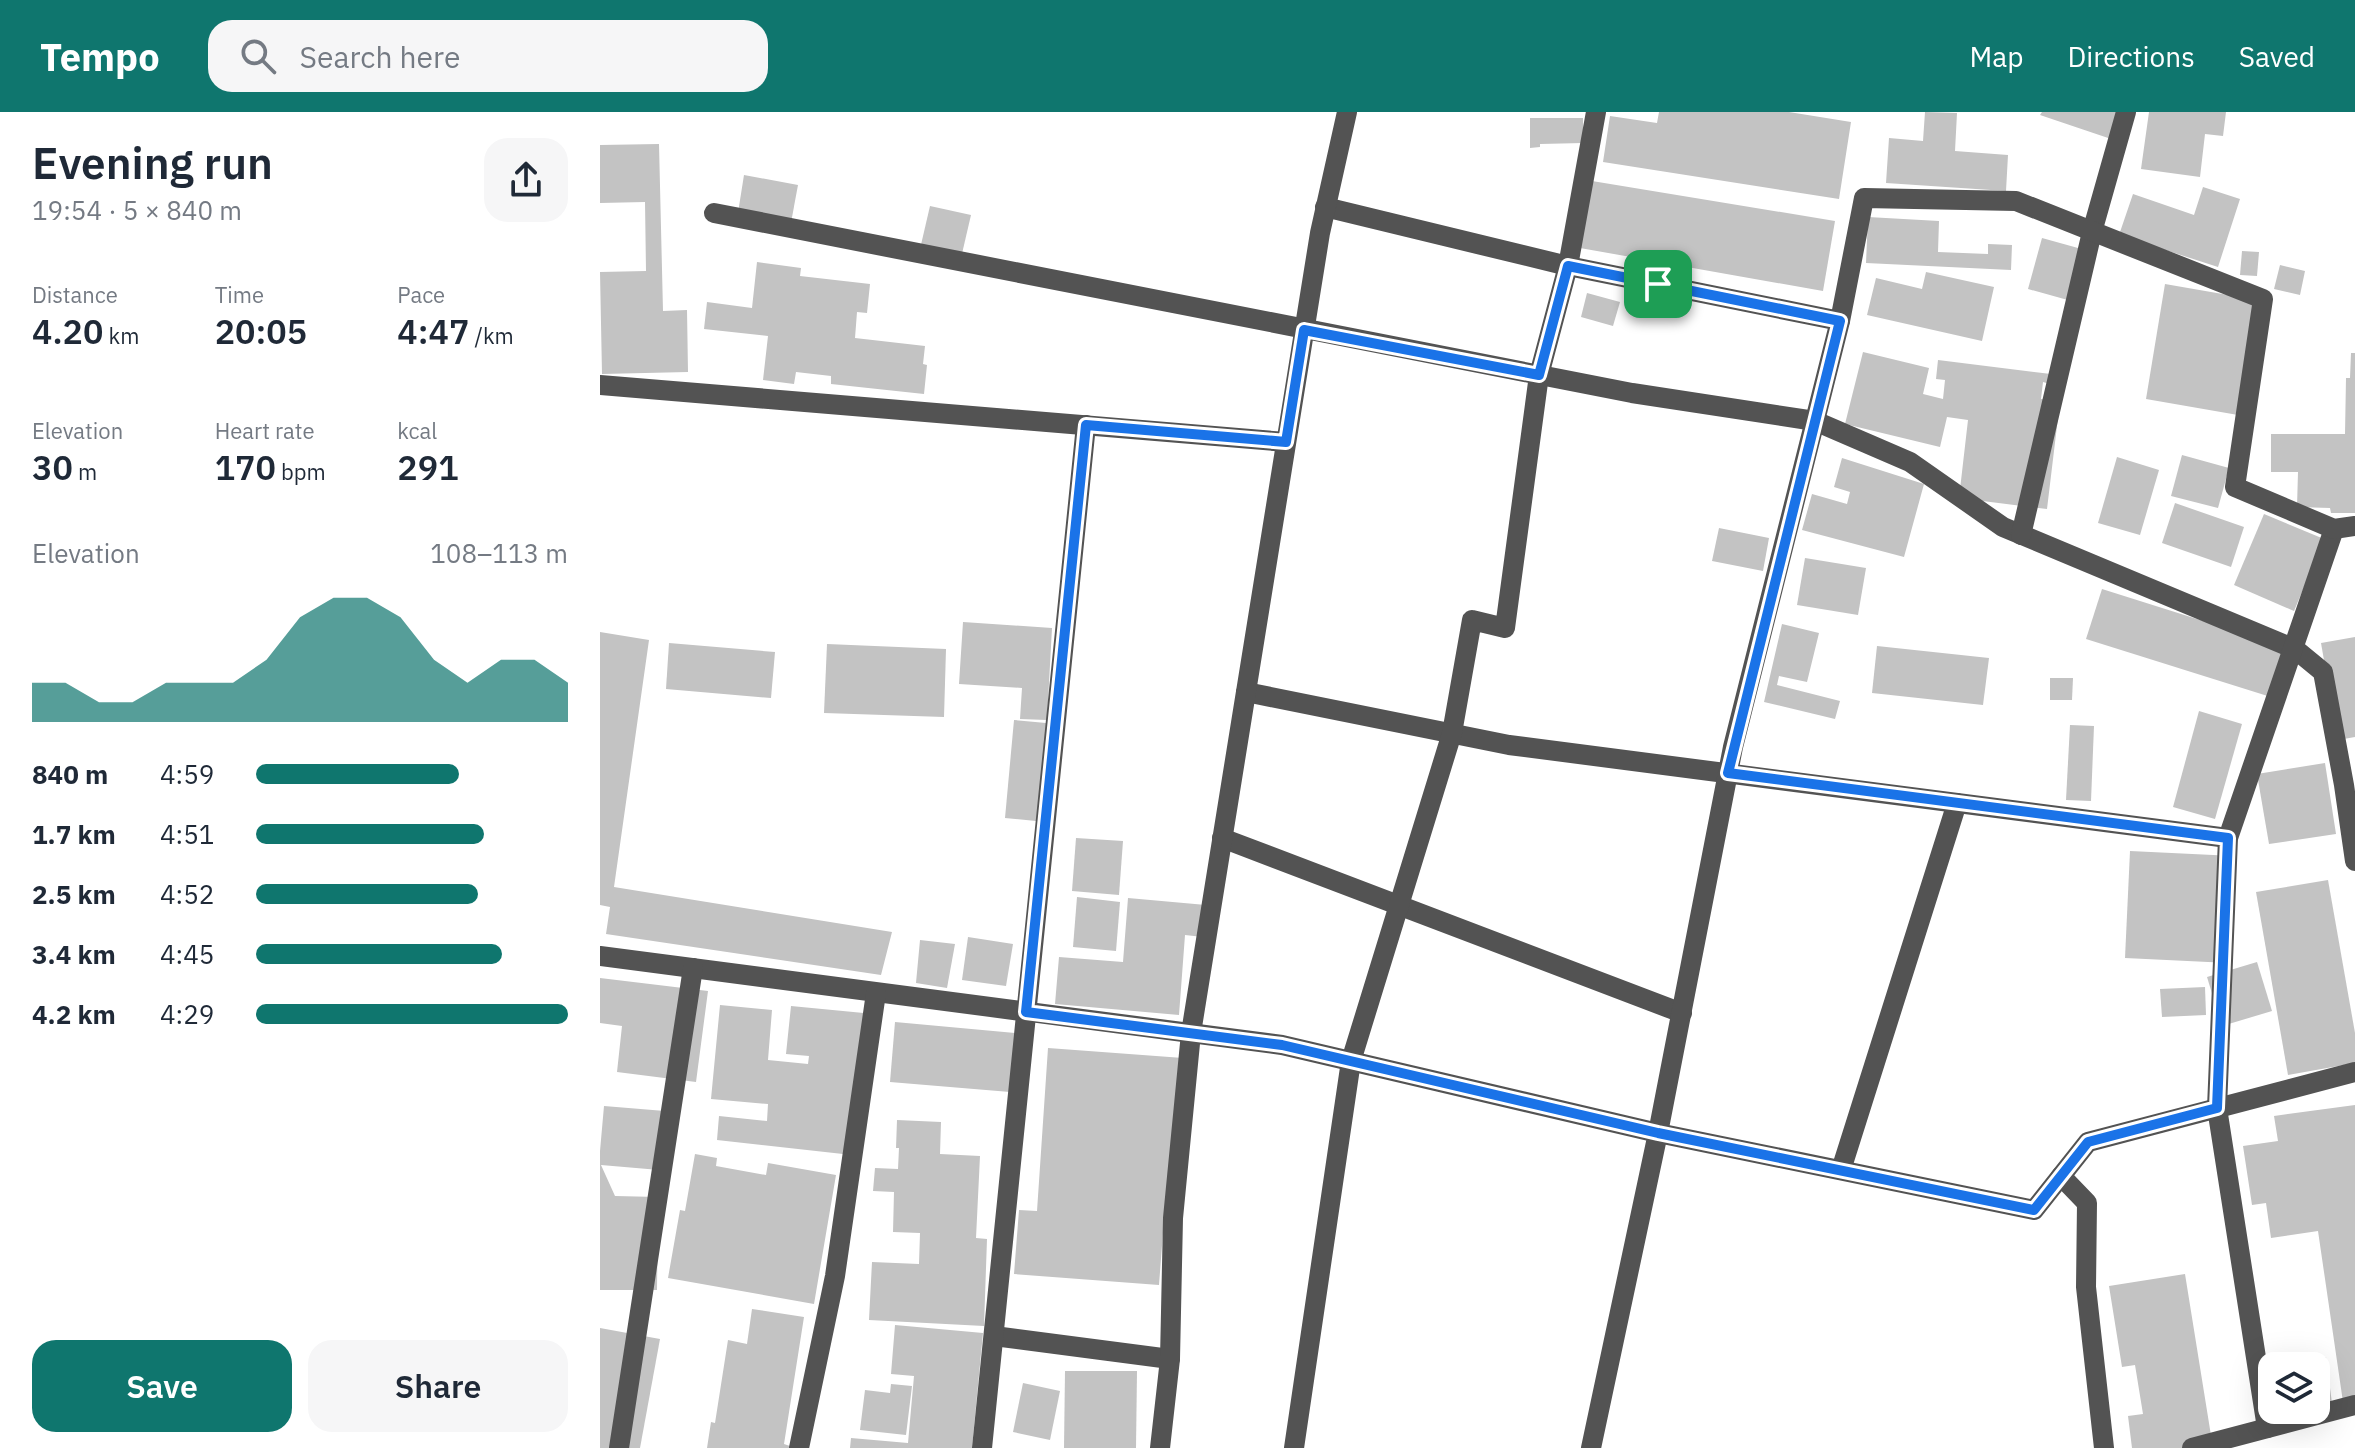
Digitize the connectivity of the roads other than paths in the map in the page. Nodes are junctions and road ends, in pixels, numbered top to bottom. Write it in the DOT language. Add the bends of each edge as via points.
graph roads {
  1 [pos="1347,112"];
  2 [pos="1596,112"];
  3 [pos="2126,112"];
  4 [pos="1325,207"];
  5 [pos="714,213"];
  6 [pos="2092,232"];
  7 [pos="1568,266"];
  8 [pos="1840,321"];
  9 [pos="1304,330"];
  10 [pos="1539,375"];
  11 [pos="600,385"];
  12 [pos="1815,421"];
  13 [pos="1086,425"];
  14 [pos="1286,442"];
  15 [pos="2355,526"];
  16 [pos="2334,529"];
  17 [pos="2021,535"];
  18 [pos="2295,649"];
  19 [pos="1246,692"];
  20 [pos="1452,733"];
  21 [pos="1728,773"];
  22 [pos="1957,803"];
  23 [pos="1222,838"];
  24 [pos="2228,838"];
  25 [pos="2355,861"];
  26 [pos="1399,905"];
  27 [pos="600,956"];
  28 [pos="693,968"];
  29 [pos="876,993"];
  30 [pos="1026,1012"];
  31 [pos="1682,1013"];
  32 [pos="1191,1033"];
  33 [pos="1351,1061"];
  34 [pos="2355,1072"];
  35 [pos="2217,1108"];
  36 [pos="1658,1133"];
  37 [pos="1841,1170"];
  38 [pos="2061,1176"];
  39 [pos="994,1336"];
  40 [pos="1170,1359"];
  41 [pos="2355,1405"];
  42 [pos="2267,1428"];
  43 [pos="619,1448"];
  44 [pos="799,1448"];
  45 [pos="982,1448"];
  46 [pos="1160,1448"];
  47 [pos="1294,1448"];
  48 [pos="1591,1448"];
  49 [pos="2104,1448"];
  50 [pos="2192,1448"];
  1 -- 4 [label="street"];
  2 -- 7 [label="street"];
  3 -- 6 [label="street"];
  4 -- 7 [label="street"];
  4 -- 9 [label="street"];
  5 -- 9 [label="street"];
  6 -- 8 [label="street" via="2016,201 1864,198"];
  6 -- 16 [label="street" via="2263,299 2235,487"];
  6 -- 17 [label="street"];
  7 -- 8 [label="street"];
  7 -- 10 [label="street"];
  8 -- 12 [label="street"];
  9 -- 10 [label="street"];
  9 -- 14 [label="street"];
  10 -- 12 [label="street"];
  10 -- 20 [label="street" via="1505,628 1472,620"];
  11 -- 13 [label="street"];
  12 -- 17 [label="street" via="1910,462"];
  12 -- 21 [label="street"];
  13 -- 14 [label="street"];
  13 -- 30 [label="street"];
  14 -- 19 [label="street"];
  15 -- 16 [label="street"];
  16 -- 18 [label="street"];
  17 -- 18 [label="street"];
  18 -- 24 [label="street"];
  18 -- 25 [label="street" via="2323,672"];
  19 -- 20 [label="street"];
  19 -- 23 [label="street"];
  20 -- 21 [label="street"];
  20 -- 26 [label="street"];
  21 -- 22 [label="street"];
  21 -- 31 [label="street"];
  22 -- 24 [label="street"];
  22 -- 37 [label="street"];
  23 -- 26 [label="street"];
  23 -- 32 [label="street"];
  24 -- 35 [label="street"];
  26 -- 31 [label="street"];
  26 -- 33 [label="street"];
  27 -- 28 [label="street"];
  28 -- 29 [label="street"];
  28 -- 43 [label="street"];
  29 -- 30 [label="street"];
  29 -- 44 [label="street" via="835,1276"];
  30 -- 32 [label="street"];
  30 -- 39 [label="street"];
  31 -- 36 [label="street"];
  32 -- 33 [label="street"];
  32 -- 40 [label="street" via="1173,1218"];
  33 -- 36 [label="street"];
  33 -- 47 [label="street"];
  34 -- 35 [label="street"];
  35 -- 38 [label="street" via="2088,1142"];
  35 -- 42 [label="street"];
  36 -- 37 [label="street"];
  36 -- 48 [label="street"];
  37 -- 38 [label="street" via="2034,1210"];
  38 -- 49 [label="street" via="2087,1203 2086,1287"];
  39 -- 40 [label="street"];
  39 -- 45 [label="street"];
  40 -- 46 [label="street"];
  41 -- 42 [label="street"];
  42 -- 50 [label="street"];
}
